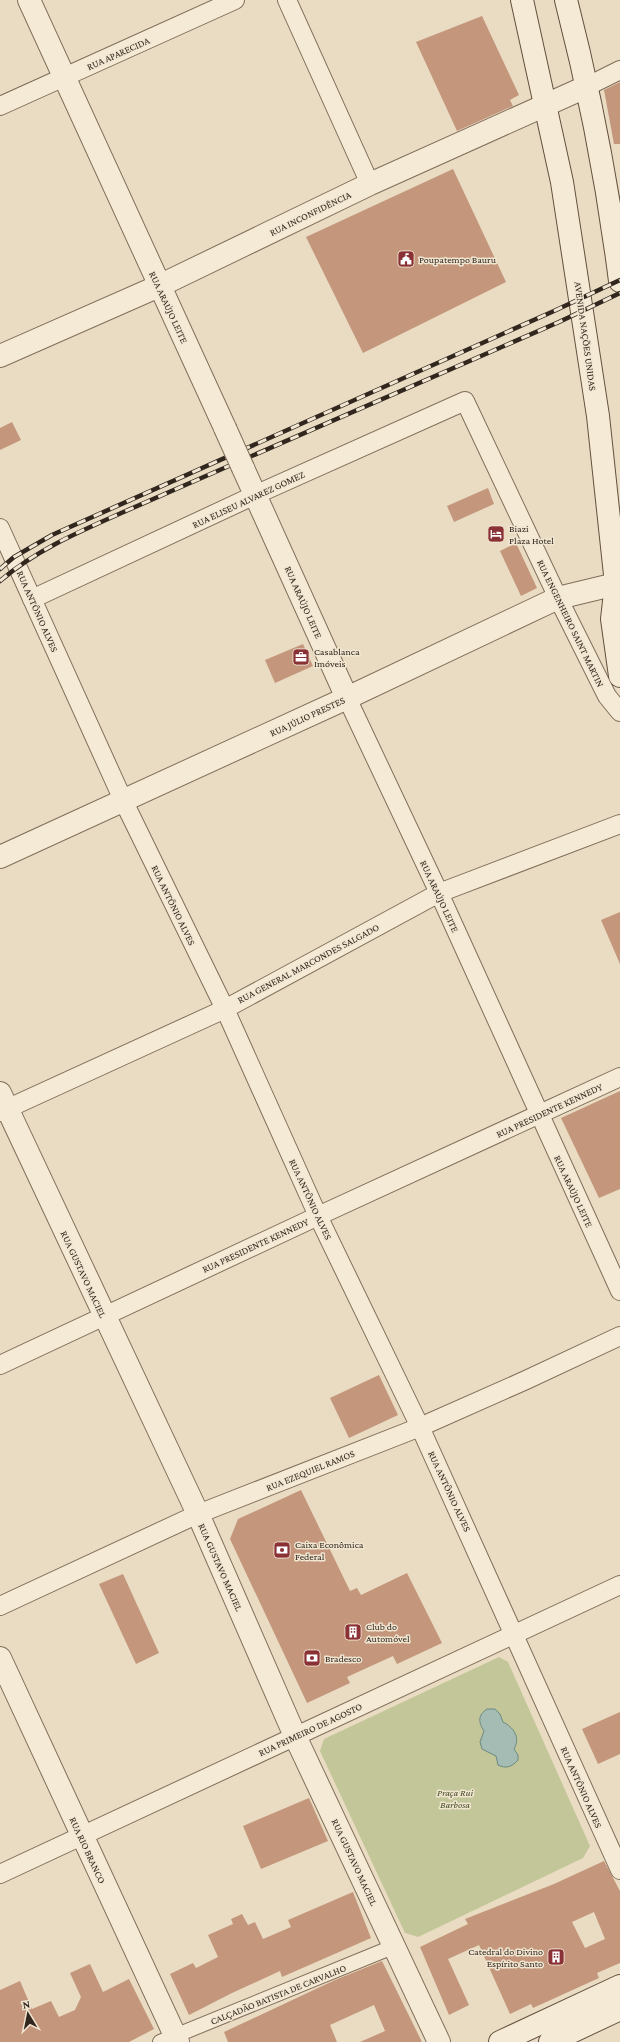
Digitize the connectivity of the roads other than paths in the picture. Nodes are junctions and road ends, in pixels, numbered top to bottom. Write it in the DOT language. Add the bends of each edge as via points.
graph roads {
  1 [pos="29,0"];
  2 [pos="235,0"];
  3 [pos="286,0"];
  4 [pos="522,0"];
  5 [pos="566,0"];
  6 [pos="620,70"];
  7 [pos="65,77"];
  8 [pos="588,86"];
  9 [pos="0,106"];
  10 [pos="546,106"];
  11 [pos="370,184"];
  12 [pos="620,281"];
  13 [pos="159,286"];
  14 [pos="0,356"];
  15 [pos="465,401"];
  16 [pos="255,495"];
  17 [pos="0,528"];
  18 [pos="618,584"];
  19 [pos="558,598"];
  20 [pos="32,599"];
  21 [pos="620,676"];
  22 [pos="347,698"];
  23 [pos="620,712"];
  24 [pos="123,800"];
  25 [pos="620,824"];
  26 [pos="0,857"];
  27 [pos="439,893"];
  28 [pos="225,1009"];
  29 [pos="620,1078"];
  30 [pos="2,1104"];
  31 [pos="539,1115"];
  32 [pos="318,1216"];
  33 [pos="620,1290"];
  34 [pos="104,1317"];
  35 [pos="620,1336"];
  36 [pos="0,1365"];
  37 [pos="420,1427"];
  38 [pos="198,1514"];
  39 [pos="620,1585"];
  40 [pos="0,1606"];
  41 [pos="514,1633"];
  42 [pos="0,1658"];
  43 [pos="295,1736"];
  44 [pos="81,1835"];
  45 [pos="614,1844"];
  46 [pos="620,1870"];
  47 [pos="0,1874"];
  48 [pos="395,1946"];
  49 [pos="620,1986"];
  50 [pos="620,2009"];
  51 [pos="171,2040"];
  52 [pos="439,2042"];
  53 [pos="500,2042"];
  54 [pos="550,2042"];
  1 -- 7 [label="street, RUA ARAÚJO LEITE"];
  2 -- 7 [label="street, RUA APARECIDA"];
  3 -- 11 [label="street"];
  4 -- 10 [label="street, AVENIDA NAÇÕES UNIDAS"];
  5 -- 8 [label="street"];
  6 -- 8 [label="street, RUA INCONFIDÊNCIA"];
  7 -- 9 [label="street, RUA APARECIDA"];
  7 -- 13 [label="street, RUA ARAÚJO LEITE"];
  8 -- 10 [label="street, RUA INCONFIDÊNCIA"];
  8 -- 12 [label="street"];
  10 -- 11 [label="street, RUA INCONFIDÊNCIA"];
  10 -- 18 [label="street, AVENIDA NAÇÕES UNIDAS" via="562,182 598,416"];
  11 -- 13 [label="street, RUA INCONFIDÊNCIA"];
  13 -- 14 [label="street, RUA INCONFIDÊNCIA"];
  13 -- 16 [label="street, RUA ARAÚJO LEITE, bridge"];
  15 -- 16 [label="street, RUA ELISEU ALVAREZ GOMEZ"];
  15 -- 19 [label="street, RUA ENGENHEIRO SAINT MARTIN"];
  16 -- 20 [label="street, RUA ELISEU ALVAREZ GOMEZ"];
  16 -- 22 [label="street, RUA ARAÚJO LEITE"];
  17 -- 20 [label="street, RUA ANTÔNIO ALVES"];
  18 -- 19 [label="street, RUA JÚLIO PRESTES"];
  18 -- 21 [label="street, AVENIDA NAÇÕES UNIDAS" via="612,619"];
  19 -- 22 [label="street, RUA JÚLIO PRESTES"];
  19 -- 23 [label="street, RUA ENGENHEIRO SAINT MARTIN" via="607,696"];
  20 -- 24 [label="street, RUA ANTÔNIO ALVES"];
  22 -- 24 [label="street, RUA JÚLIO PRESTES"];
  22 -- 27 [label="street, RUA ARAÚJO LEITE"];
  24 -- 26 [label="street, RUA JÚLIO PRESTES"];
  24 -- 28 [label="street, RUA ANTÔNIO ALVES"];
  25 -- 27 [label="street, RUA GENERAL MARCONDES SALGADO"];
  27 -- 28 [label="street, RUA GENERAL MARCONDES SALGADO"];
  27 -- 31 [label="street, RUA ARAÚJO LEITE"];
  28 -- 30 [label="street, RUA GENERAL MARCONDES SALGADO"];
  28 -- 32 [label="street, RUA ANTÔNIO ALVES"];
  29 -- 31 [label="street, RUA PRESIDENTE KENNEDY"];
  30 -- 34 [label="street, RUA GUSTAVO MACIEL"];
  31 -- 32 [label="street, RUA PRESIDENTE KENNEDY"];
  31 -- 33 [label="street, RUA ARAÚJO LEITE"];
  32 -- 34 [label="street, RUA PRESIDENTE KENNEDY"];
  32 -- 37 [label="street, RUA ANTÔNIO ALVES"];
  34 -- 36 [label="street, RUA PRESIDENTE KENNEDY"];
  34 -- 38 [label="street, RUA GUSTAVO MACIEL"];
  35 -- 37 [label="street, RUA EZEQUIEL RAMOS"];
  37 -- 38 [label="street, RUA EZEQUIEL RAMOS"];
  37 -- 41 [label="street, RUA ANTÔNIO ALVES"];
  38 -- 40 [label="street, RUA EZEQUIEL RAMOS"];
  38 -- 43 [label="street, RUA GUSTAVO MACIEL"];
  39 -- 41 [label="street, RUA PRIMEIRO DE AGOSTO"];
  41 -- 43 [label="street, RUA PRIMEIRO DE AGOSTO"];
  41 -- 45 [label="street, RUA ANTÔNIO ALVES"];
  42 -- 44 [label="street, RUA RIO BRANCO"];
  43 -- 44 [label="street, RUA PRIMEIRO DE AGOSTO"];
  43 -- 48 [label="street, RUA GUSTAVO MACIEL"];
  44 -- 47 [label="street, RUA PRIMEIRO DE AGOSTO"];
  44 -- 51 [label="street, RUA RIO BRANCO"];
  45 -- 46 [label="street, RUA ANTÔNIO ALVES"];
  48 -- 51 [label="street, CALÇADÃO BATISTA DE CARVALHO"];
  48 -- 52 [label="street, RUA GUSTAVO MACIEL"];
  49 -- 53 [label="street"];
  50 -- 54 [label="street"];
}
